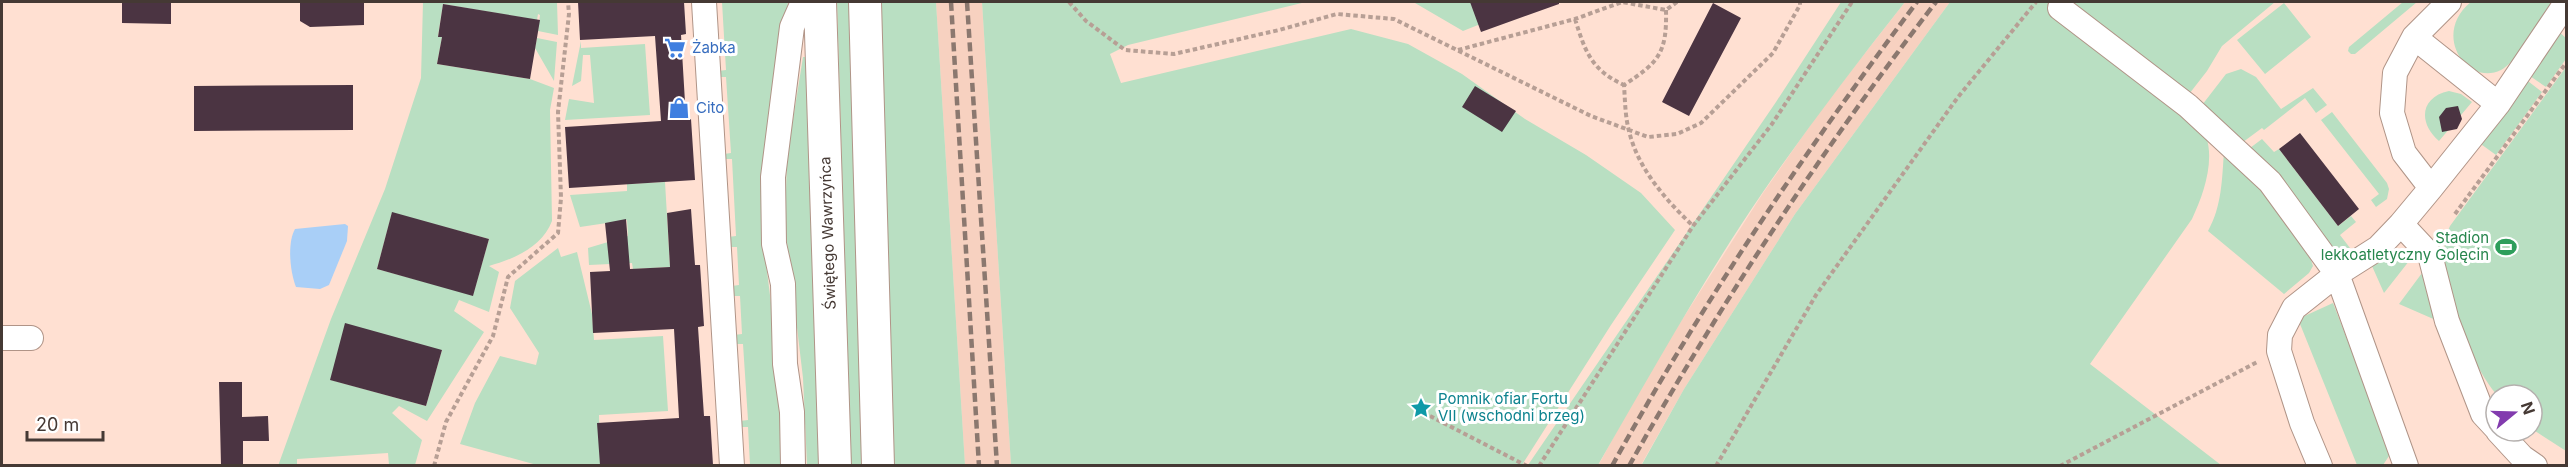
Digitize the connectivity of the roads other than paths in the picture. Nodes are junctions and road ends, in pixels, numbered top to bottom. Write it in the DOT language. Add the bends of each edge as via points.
graph roads {
  1 [pos="704,2"];
  2 [pos="803,2"];
  3 [pos="820,2"];
  4 [pos="865,2"];
  5 [pos="2449,2"];
  6 [pos="2566,3"];
  7 [pos="2060,8"];
  8 [pos="2414,37"];
  9 [pos="694,56"];
  10 [pos="2498,105"];
  11 [pos="713,154"];
  12 [pos="2431,188"];
  13 [pos="2401,224"];
  14 [pos="2337,274"];
  15 [pos="2,338"];
  16 [pos="31,338"];
  17 [pos="716,410"];
  18 [pos="2484,415"];
  19 [pos="2509,443"];
  20 [pos="719,465"];
  21 [pos="732,465"];
  22 [pos="793,465"];
  23 [pos="835,465"];
  24 [pos="878,465"];
  25 [pos="2320,465"];
  26 [pos="2406,465"];
  27 [pos="2535,465"];
  1 -- 11 [label="street"];
  2 -- 22 [label="street" via="792,27 772,177 774,244 783,284"];
  3 -- 23 [label="main road, Świętego Wawrzyńca"];
  4 -- 24 [label="main road"];
  5 -- 8 [label="street"];
  6 -- 10 [label="street"];
  7 -- 14 [label="street" via="2188,106 2232,145 2270,182"];
  8 -- 10 [label="street"];
  8 -- 12 [label="street" via="2395,73 2392,113 2404,153"];
  9 -- 11 [label="street" via="698,119"];
  10 -- 12 [label="street"];
  11 -- 21 [label="street"];
  12 -- 13 [label="street"];
  13 -- 14 [label="street" via="2378,248"];
  13 -- 18 [label="street" via="2430,255 2446,321"];
  14 -- 25 [label="street" via="2294,309 2280,335 2279,351"];
  14 -- 26 [label="street"];
  15 -- 16 [label="street"];
  17 -- 20 [label="street"];
  19 -- 27 [label="street"];
}
